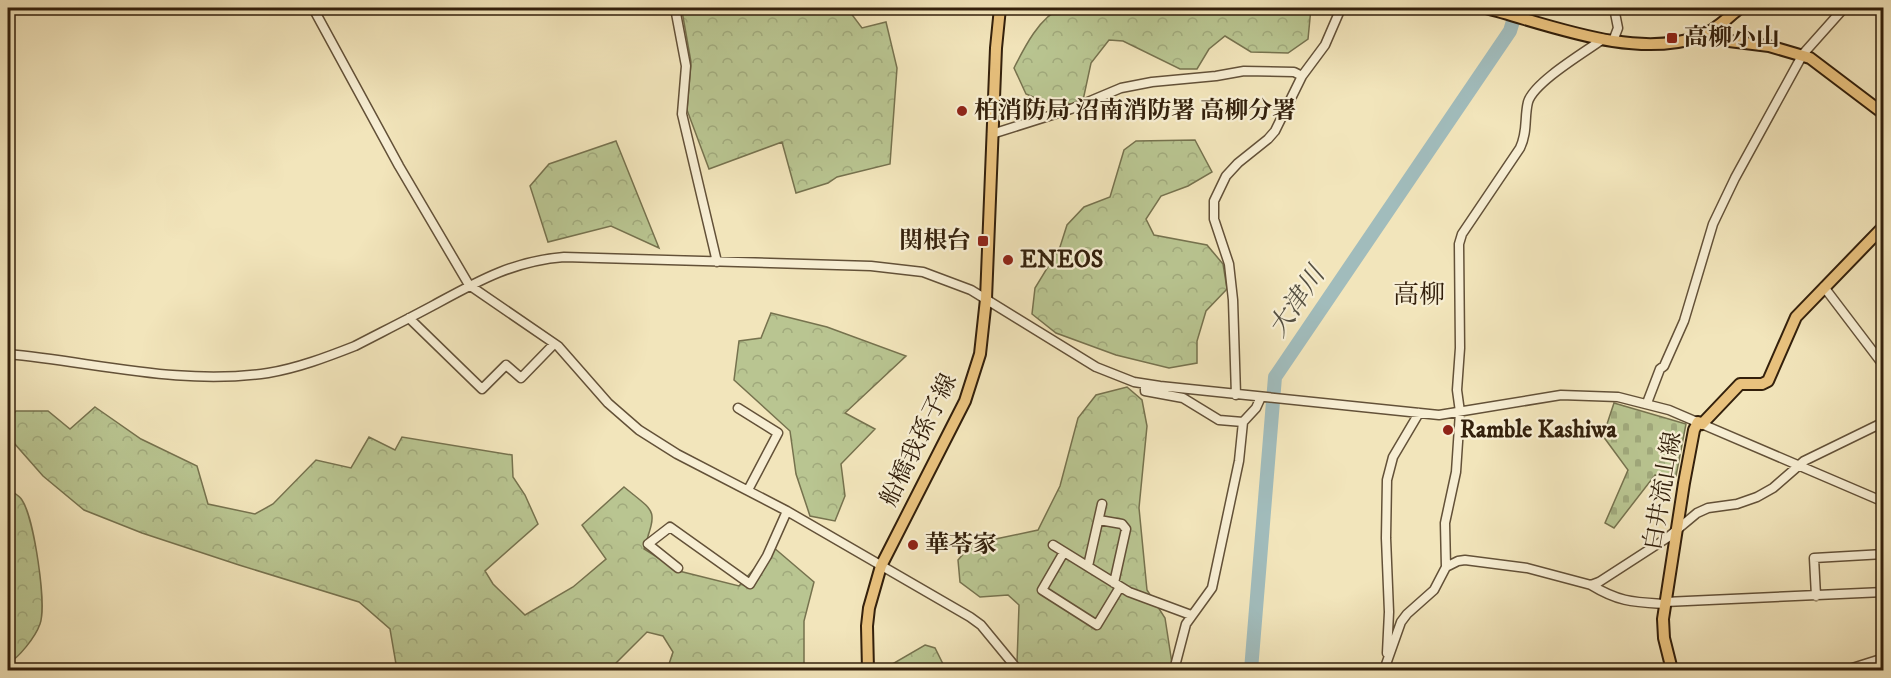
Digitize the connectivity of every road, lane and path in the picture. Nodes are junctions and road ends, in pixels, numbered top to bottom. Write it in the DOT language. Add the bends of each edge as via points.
graph roads {
  1 [pos="313,8"];
  2 [pos="675,8"];
  3 [pos="1000,8"];
  4 [pos="1341,8"];
  5 [pos="1486,8"];
  6 [pos="1614,8"];
  7 [pos="1740,8"];
  8 [pos="1844,8"];
  9 [pos="1713,30"];
  10 [pos="1608,40"];
  11 [pos="1803,54"];
  12 [pos="1302,76"];
  13 [pos="1884,114"];
  14 [pos="992,134"];
  15 [pos="1884,226"];
  16 [pos="717,262"];
  17 [pos="469,285"];
  18 [pos="1824,287"];
  19 [pos="986,299"];
  20 [pos="409,318"];
  21 [pos="555,344"];
  22 [pos="8,354"];
  23 [pos="1884,366"];
  24 [pos="1145,384"];
  25 [pos="1236,395"];
  26 [pos="1263,397"];
  27 [pos="1647,403"];
  28 [pos="738,408"];
  29 [pos="1460,412"];
  30 [pos="1419,413"];
  31 [pos="1243,422"];
  32 [pos="1884,422"];
  33 [pos="1700,423"];
  34 [pos="1798,465"];
  35 [pos="748,490"];
  36 [pos="1884,502"];
  37 [pos="1102,504"];
  38 [pos="787,511"];
  39 [pos="1099,520"];
  40 [pos="1677,529"];
  41 [pos="1445,544"];
  42 [pos="1053,545"];
  43 [pos="1064,552"];
  44 [pos="1884,554"];
  45 [pos="1465,560"];
  46 [pos="881,566"];
  47 [pos="1088,566"];
  48 [pos="1446,567"];
  49 [pos="678,568"];
  50 [pos="1117,585"];
  51 [pos="1591,585"];
  52 [pos="1884,592"];
  53 [pos="1816,596"];
  54 [pos="1665,603"];
  55 [pos="1191,615"];
  56 [pos="1884,658"];
  57 [pos="1388,659"];
  58 [pos="868,670"];
  59 [pos="1018,670"];
  60 [pos="1174,670"];
  61 [pos="1384,670"];
  62 [pos="1672,670"];
  63 [pos="1846,670"];
  1 -- 17 [label="street" via="404,176"];
  2 -- 16 [label="street" via="686,66 682,114"];
  3 -- 14 [label="main road, 船橋我孫子線"];
  4 -- 12 [label="street" via="1325,45"];
  5 -- 10 [label="main road"];
  6 -- 10 [label="street" via="1618,28"];
  7 -- 9 [label="main road"];
  8 -- 11 [label="street"];
  9 -- 10 [label="main road" via="1673,43 1648,45"];
  9 -- 11 [label="main road" via="1729,41"];
  10 -- 29 [label="street" via="1545,81 1532,94 1520,148 1462,234 1458,253"];
  11 -- 13 [label="main road"];
  11 -- 27 [label="street" via="1713,224 1684,321"];
  12 -- 14 [label="street" via="1294,72 1244,71 1152,82 1120,88 1071,109"];
  12 -- 25 [label="street" via="1275,131 1226,176 1214,201 1214,219 1229,264"];
  14 -- 19 [label="main road, 船橋我孫子線"];
  15 -- 18 [label="main road, 白井流山線"];
  16 -- 17 [label="street" via="564,257 505,269"];
  16 -- 19 [label="street" via="871,266 923,272"];
  17 -- 20 [label="street"];
  17 -- 21 [label="street"];
  18 -- 23 [label="street"];
  18 -- 33 [label="main road, 白井流山線" via="1796,317 1768,381 1740,384"];
  19 -- 24 [label="street" via="1095,367"];
  19 -- 46 [label="main road, 船橋我孫子線" via="980,354 965,400"];
  20 -- 21 [label="street" via="482,389 507,365 521,378"];
  20 -- 22 [label="street" via="331,356 297,367 239,376 164,374"];
  21 -- 35 [label="street" via="608,403 639,430 699,467"];
  24 -- 25 [label="street"];
  24 -- 31 [label="street" via="1145,391 1183,398 1219,420"];
  25 -- 26 [label="street"];
  26 -- 30 [label="street"];
  26 -- 31 [label="street"];
  27 -- 29 [label="street" via="1598,395 1561,395"];
  27 -- 33 [label="street"];
  28 -- 35 [label="street" via="778,433"];
  29 -- 30 [label="street"];
  29 -- 41 [label="street"];
  30 -- 57 [label="street" via="1393,457 1387,480"];
  31 -- 55 [label="street" via="1239,461 1212,588"];
  32 -- 34 [label="street"];
  33 -- 34 [label="street"];
  33 -- 40 [label="main road, 白井流山線" via="1694,430"];
  34 -- 36 [label="street"];
  34 -- 40 [label="street" via="1757,497 1708,508"];
  35 -- 38 [label="street"];
  37 -- 39 [label="street"];
  38 -- 46 [label="street"];
  38 -- 49 [label="street" via="750,584 670,527 648,544"];
  39 -- 47 [label="street"];
  39 -- 50 [label="street" via="1122,524 1126,529"];
  40 -- 51 [label="street" via="1617,572"];
  40 -- 54 [label="main road, 白井流山線"];
  41 -- 45 [label="street"];
  41 -- 48 [label="street"];
  42 -- 43 [label="street"];
  43 -- 47 [label="street"];
  43 -- 50 [label="street" via="1042,590 1096,625"];
  44 -- 53 [label="street" via="1815,558"];
  45 -- 48 [label="street"];
  45 -- 51 [label="street" via="1527,568"];
  46 -- 58 [label="main road, 船橋我孫子線" via="869,608"];
  46 -- 59 [label="street" via="981,625"];
  47 -- 50 [label="street"];
  48 -- 57 [label="street" via="1434,591 1401,622"];
  50 -- 55 [label="street"];
  51 -- 54 [label="street" via="1615,598"];
  52 -- 53 [label="street"];
  53 -- 54 [label="street"];
  54 -- 62 [label="main road, 白井流山線" via="1664,638"];
  55 -- 60 [label="street"];
  56 -- 63 [label="street"];
  57 -- 61 [label="street"];
}
